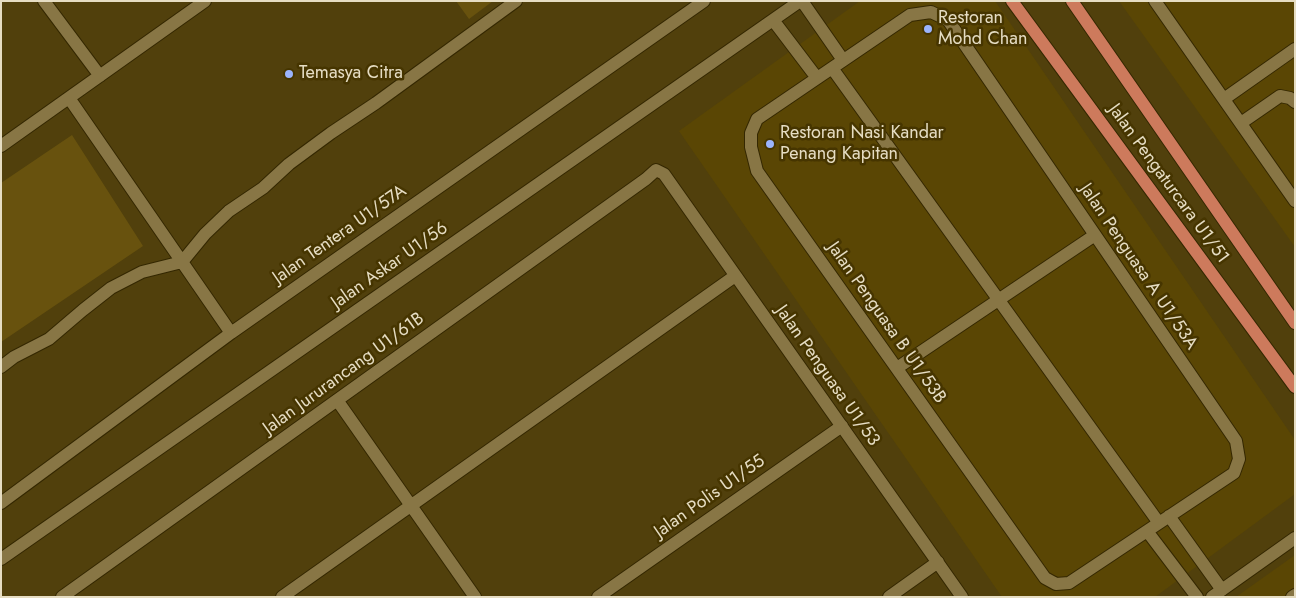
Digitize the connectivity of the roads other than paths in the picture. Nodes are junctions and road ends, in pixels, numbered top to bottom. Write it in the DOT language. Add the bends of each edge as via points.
graph roads {
  1 [pos="44,1"];
  2 [pos="206,1"];
  3 [pos="516,1"];
  4 [pos="704,1"];
  5 [pos="801,1"];
  6 [pos="1012,1"];
  7 [pos="1072,1"];
  8 [pos="1156,1"];
  9 [pos="773,20"];
  10 [pos="1295,49"];
  11 [pos="843,60"];
  12 [pos="832,68"];
  13 [pos="100,76"];
  14 [pos="818,78"];
  15 [pos="69,98"];
  16 [pos="1224,99"];
  17 [pos="1295,102"];
  18 [pos="1241,123"];
  19 [pos="1,146"];
  20 [pos="646,179"];
  21 [pos="1295,201"];
  22 [pos="1095,235"];
  23 [pos="182,262"];
  24 [pos="736,276"];
  25 [pos="998,300"];
  26 [pos="1295,323"];
  27 [pos="231,333"];
  28 [pos="1,367"];
  29 [pos="897,368"];
  30 [pos="1295,387"];
  31 [pos="337,400"];
  32 [pos="842,426"];
  33 [pos="1,503"];
  34 [pos="411,506"];
  35 [pos="1164,520"];
  36 [pos="1147,531"];
  37 [pos="1295,538"];
  38 [pos="1,559"];
  39 [pos="938,562"];
  40 [pos="1069,583"];
  41 [pos="1217,593"];
  42 [pos="62,597"];
  43 [pos="282,597"];
  44 [pos="475,597"];
  45 [pos="598,597"];
  46 [pos="889,597"];
  47 [pos="962,597"];
  48 [pos="1197,597"];
  1 -- 13 [label="street"];
  2 -- 13 [label="street"];
  3 -- 23 [label="street" via="289,164 263,188 229,211"];
  4 -- 27 [label="street, Jalan Tentera U1/57A"];
  5 -- 9 [label="street, Jalan Askar U1/56"];
  5 -- 11 [label="street"];
  6 -- 30 [label="main road, Jalan Pengaturcara U1/51"];
  7 -- 26 [label="main road, Jalan Pengaturcara U1/51"];
  8 -- 16 [label="street"];
  9 -- 14 [label="street"];
  9 -- 38 [label="street, Jalan Askar U1/56"];
  10 -- 16 [label="street"];
  11 -- 12 [label="street, Jalan Penguasa A U1/53A"];
  11 -- 22 [label="street, Jalan Penguasa A U1/53A" via="910,15 931,12 948,20"];
  12 -- 14 [label="street, Jalan Penguasa B U1/53B"];
  12 -- 25 [label="street"];
  13 -- 15 [label="street"];
  14 -- 29 [label="street, Jalan Penguasa B U1/53B" via="757,119 750,147 758,171"];
  15 -- 19 [label="street"];
  15 -- 23 [label="street"];
  16 -- 18 [label="street"];
  17 -- 18 [label="street" via="1280,96"];
  18 -- 21 [label="street"];
  20 -- 24 [label="street, Jalan Penguasa U1/53" via="656,170 664,174"];
  20 -- 31 [label="street, Jalan Jururancang U1/61B"];
  22 -- 25 [label="street"];
  22 -- 35 [label="street, Jalan Penguasa A U1/53A" via="1236,441 1239,459 1234,473"];
  23 -- 27 [label="street"];
  23 -- 28 [label="street" via="142,272 111,288 49,339"];
  24 -- 32 [label="street, Jalan Penguasa U1/53"];
  24 -- 34 [label="street"];
  25 -- 29 [label="street"];
  25 -- 35 [label="street"];
  27 -- 33 [label="street, Jalan Tentera U1/57A"];
  29 -- 40 [label="street, Jalan Penguasa B U1/53B" via="1045,578 1056,584"];
  31 -- 34 [label="street"];
  31 -- 42 [label="street, Jalan Jururancang U1/61B"];
  32 -- 39 [label="street, Jalan Penguasa U1/53"];
  32 -- 45 [label="street, Jalan Polis U1/55"];
  34 -- 43 [label="street"];
  34 -- 44 [label="street"];
  35 -- 36 [label="street, Jalan Penguasa A U1/53A"];
  35 -- 41 [label="street"];
  36 -- 40 [label="street, Jalan Penguasa A U1/53A"];
  36 -- 48 [label="street"];
  37 -- 41 [label="street"];
  39 -- 46 [label="street"];
  39 -- 47 [label="street, Jalan Penguasa U1/53"];
}
